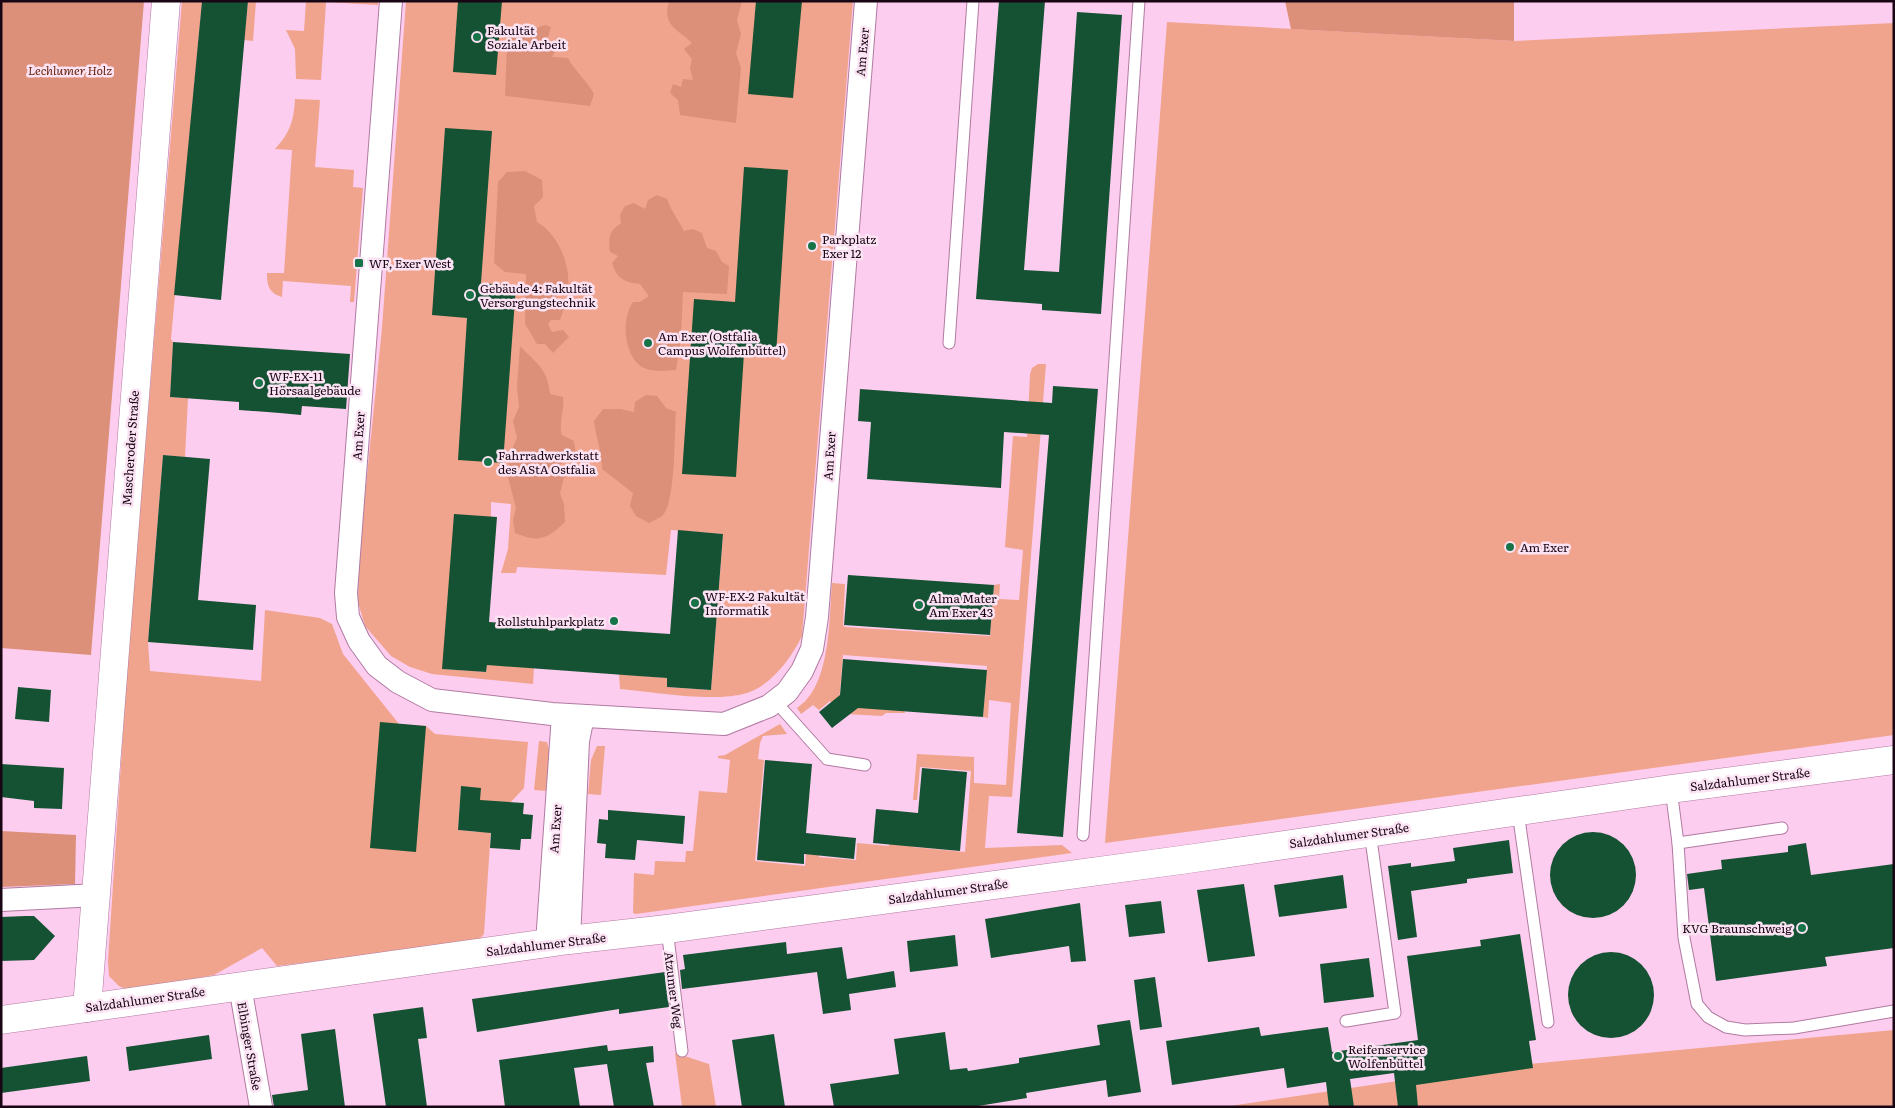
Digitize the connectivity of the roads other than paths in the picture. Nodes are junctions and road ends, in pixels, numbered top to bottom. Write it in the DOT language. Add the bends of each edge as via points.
graph roads {
  1 [pos="166,1"];
  2 [pos="391,1"];
  3 [pos="866,1"];
  4 [pos="973,1"];
  5 [pos="1139,1"];
  6 [pos="949,343"];
  7 [pos="775,701"];
  8 [pos="573,716"];
  9 [pos="1894,760"];
  10 [pos="865,765"];
  11 [pos="1671,789"];
  12 [pos="1518,812"];
  13 [pos="1782,828"];
  14 [pos="1370,832"];
  15 [pos="1083,835"];
  16 [pos="1678,843"];
  17 [pos="97,895"];
  18 [pos="1,900"];
  19 [pos="667,930"];
  20 [pos="558,941"];
  21 [pos="240,986"];
  22 [pos="87,1008"];
  23 [pos="1894,1012"];
  24 [pos="1,1020"];
  25 [pos="1346,1021"];
  26 [pos="1548,1022"];
  27 [pos="682,1051"];
  28 [pos="261,1107"];
  1 -- 17 [label="street, Mascheroder Straße"];
  2 -- 8 [label="street, Am Exer" via="346,583 348,617 359,641 378,666 398,682 432,700"];
  3 -- 7 [label="street, Am Exer" via="817,617 812,649 802,671 787,692"];
  4 -- 6 [label="lane"];
  5 -- 15 [label="lane"];
  7 -- 8 [label="street, Am Exer" via="724,724"];
  7 -- 10 [label="lane" via="827,759"];
  8 -- 20 [label="street, Am Exer" via="578,741"];
  9 -- 11 [label="street, Salzdahlumer Straße"];
  11 -- 12 [label="street, Salzdahlumer Straße"];
  11 -- 16 [label="lane"];
  12 -- 14 [label="street, Salzdahlumer Straße"];
  12 -- 26 [label="lane"];
  13 -- 16 [label="lane"];
  14 -- 19 [label="street, Salzdahlumer Straße"];
  14 -- 25 [label="lane" via="1395,1013"];
  16 -- 23 [label="lane" via="1684,938 1697,1004 1708,1017 1726,1027 1794,1028"];
  17 -- 18 [label="street"];
  17 -- 22 [label="street, Mascheroder Straße"];
  19 -- 20 [label="street, Salzdahlumer Straße"];
  19 -- 27 [label="lane, Atzumer Weg"];
  20 -- 21 [label="street, Salzdahlumer Straße"];
  21 -- 22 [label="street, Salzdahlumer Straße"];
  21 -- 28 [label="street, Elbinger Straße"];
  22 -- 24 [label="street, Salzdahlumer Straße"];
}
